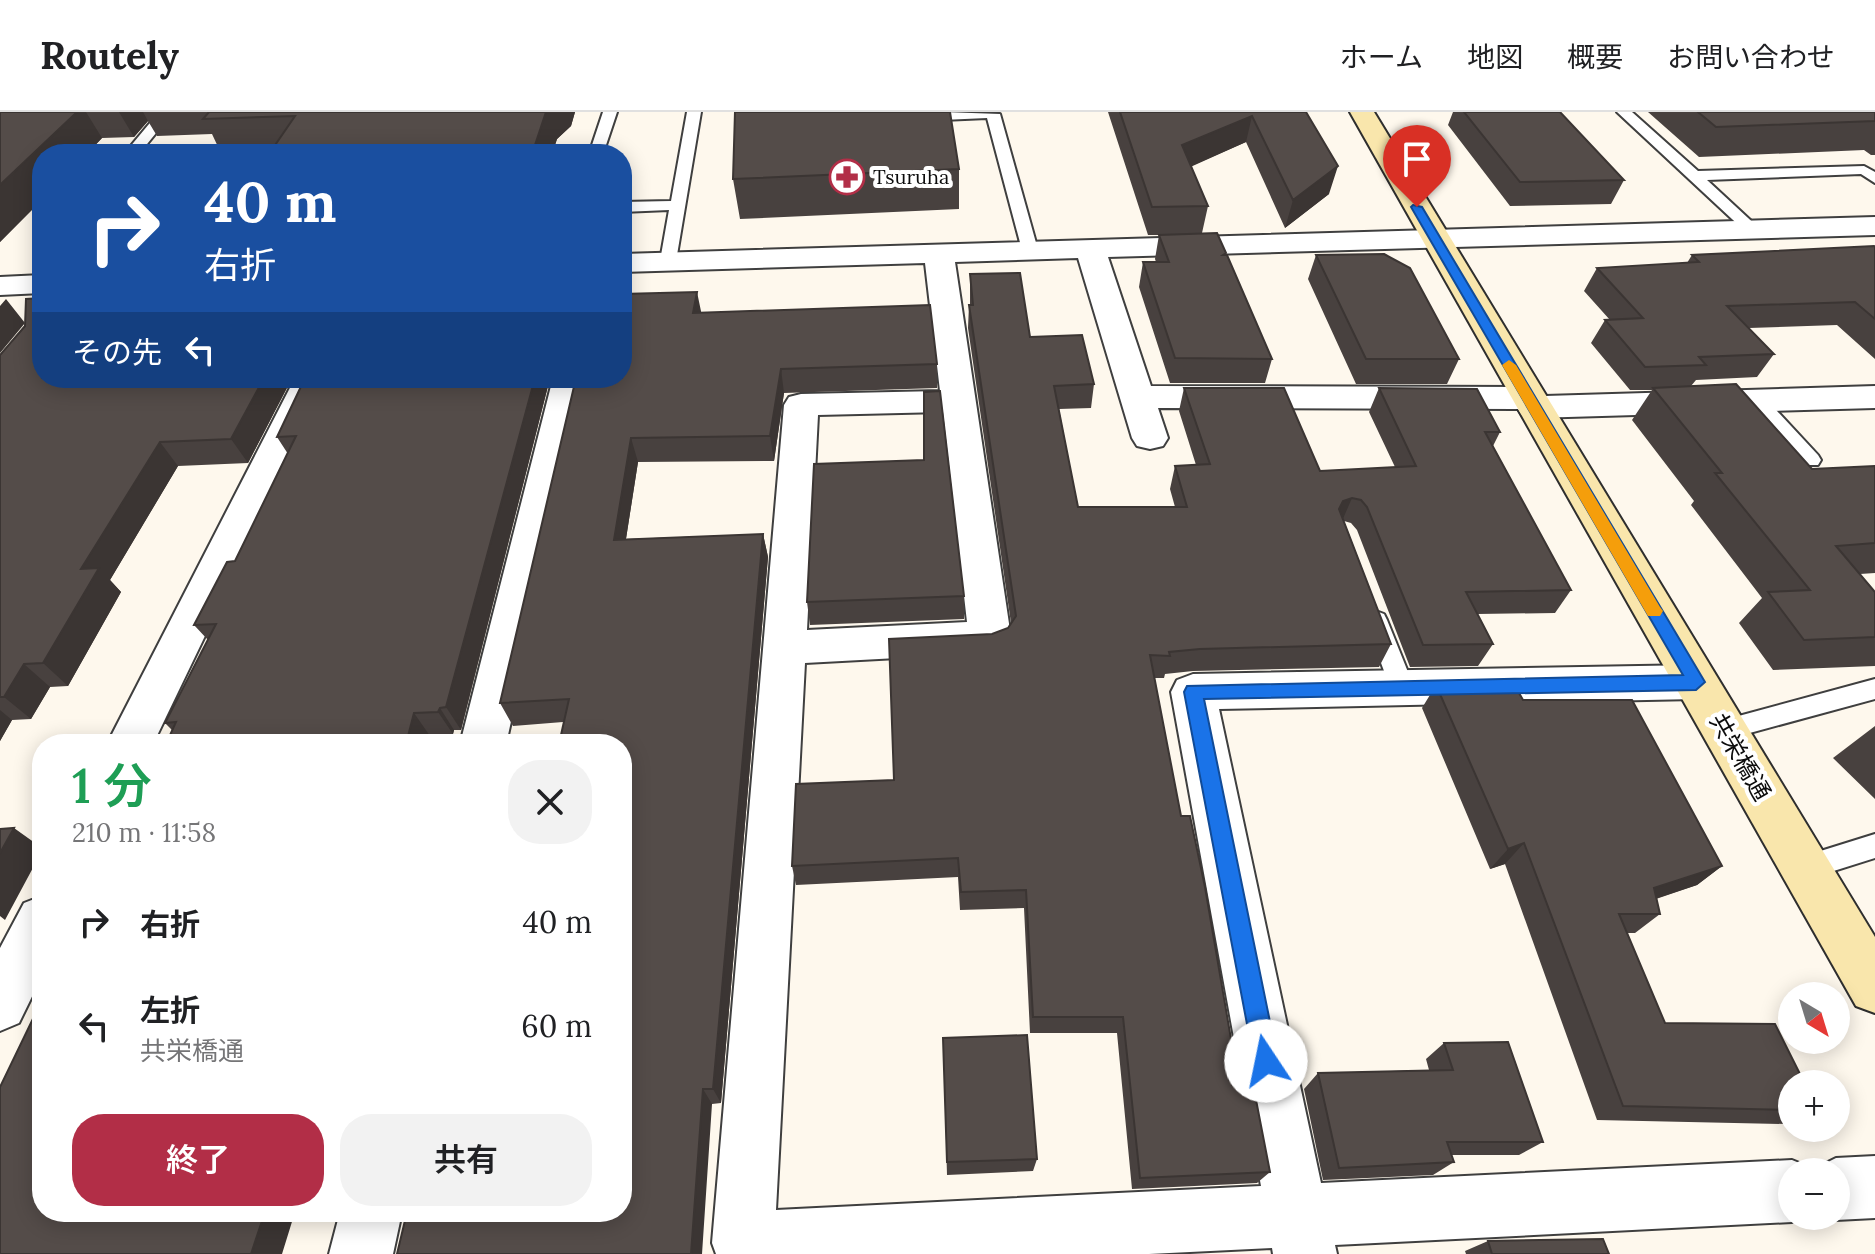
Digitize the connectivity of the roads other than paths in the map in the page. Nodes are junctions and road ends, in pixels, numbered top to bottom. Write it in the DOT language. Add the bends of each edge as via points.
graph roads {
  1 [pos="166,112"];
  2 [pos="610,112"];
  3 [pos="694,112"];
  4 [pos="1362,112"];
  5 [pos="1624,112"];
  6 [pos="898,118"];
  7 [pos="139,144"];
  8 [pos="599,144"];
  9 [pos="1694,176"];
  10 [pos="1875,179"];
  11 [pos="678,205"];
  12 [pos="632,207"];
  13 [pos="1875,226"];
  14 [pos="1831,228"];
  15 [pos="1753,230"];
  16 [pos="1435,240"];
  17 [pos="1090,248"];
  18 [pos="1030,250"];
  19 [pos="939,253"];
  20 [pos="1864,255"];
  21 [pos="668,261"];
  22 [pos="632,263"];
  23 [pos="32,284"];
  24 [pos="0,286"];
  25 [pos="307,388"];
  26 [pos="568,388"];
  27 [pos="1137,397"];
  28 [pos="958,401"];
  29 [pos="1757,401"];
  30 [pos="1531,402"];
  31 [pos="1870,402"];
  32 [pos="1150,438"];
  33 [pos="1811,460"];
  34 [pos="1369,602"];
  35 [pos="784,648"];
  36 [pos="1696,682"];
  37 [pos="1402,687"];
  38 [pos="1875,689"];
  39 [pos="1724,730"];
  40 [pos="135,734"];
  41 [pos="485,734"];
  42 [pos="1875,846"];
  43 [pos="1805,868"];
  44 [pos="32,940"];
  45 [pos="1875,987"];
  46 [pos="0,1004"];
  47 [pos="1875,1187"];
  48 [pos="1850,1188"];
  49 [pos="1778,1192"];
  50 [pos="369,1222"];
  51 [pos="1301,1235"];
  52 [pos="361,1254"];
  1 -- 7 [label="lane"];
  2 -- 8 [label="lane"];
  3 -- 11 [label="lane"];
  4 -- 16 [label="street, 共栄橋通"];
  5 -- 9 [label="lane"];
  6 -- 18 [label="lane" via="993,114"];
  9 -- 10 [label="lane" via="1864,170"];
  9 -- 15 [label="lane"];
  11 -- 12 [label="lane"];
  11 -- 21 [label="lane"];
  13 -- 14 [label="street"];
  14 -- 15 [label="street"];
  14 -- 20 [label="street"];
  15 -- 16 [label="street"];
  16 -- 17 [label="street"];
  16 -- 30 [label="street, 共栄橋通"];
  17 -- 18 [label="street"];
  17 -- 27 [label="street"];
  18 -- 19 [label="street"];
  19 -- 21 [label="street"];
  19 -- 28 [label="street"];
  21 -- 22 [label="street"];
  23 -- 24 [label="street"];
  25 -- 40 [label="street"];
  26 -- 41 [label="street"];
  27 -- 30 [label="street"];
  27 -- 32 [label="street"];
  28 -- 35 [label="street" via="801,405"];
  28 -- 35 [label="street" via="990,637"];
  29 -- 30 [label="street"];
  29 -- 31 [label="street"];
  29 -- 33 [label="lane"];
  30 -- 36 [label="street, 共栄橋通"];
  34 -- 37 [label="lane"];
  35 -- 51 [label="street" via="743,1243"];
  36 -- 37 [label="street"];
  36 -- 39 [label="street, 共栄橋通"];
  37 -- 51 [label="street" via="1193,692"];
  38 -- 39 [label="lane"];
  39 -- 43 [label="street, 共栄橋通"];
  42 -- 43 [label="lane"];
  43 -- 45 [label="street, 共栄橋通"];
  44 -- 46 [label="street"];
  47 -- 48 [label="street"];
  49 -- 51 [label="street"];
  50 -- 52 [label="street"];
}
